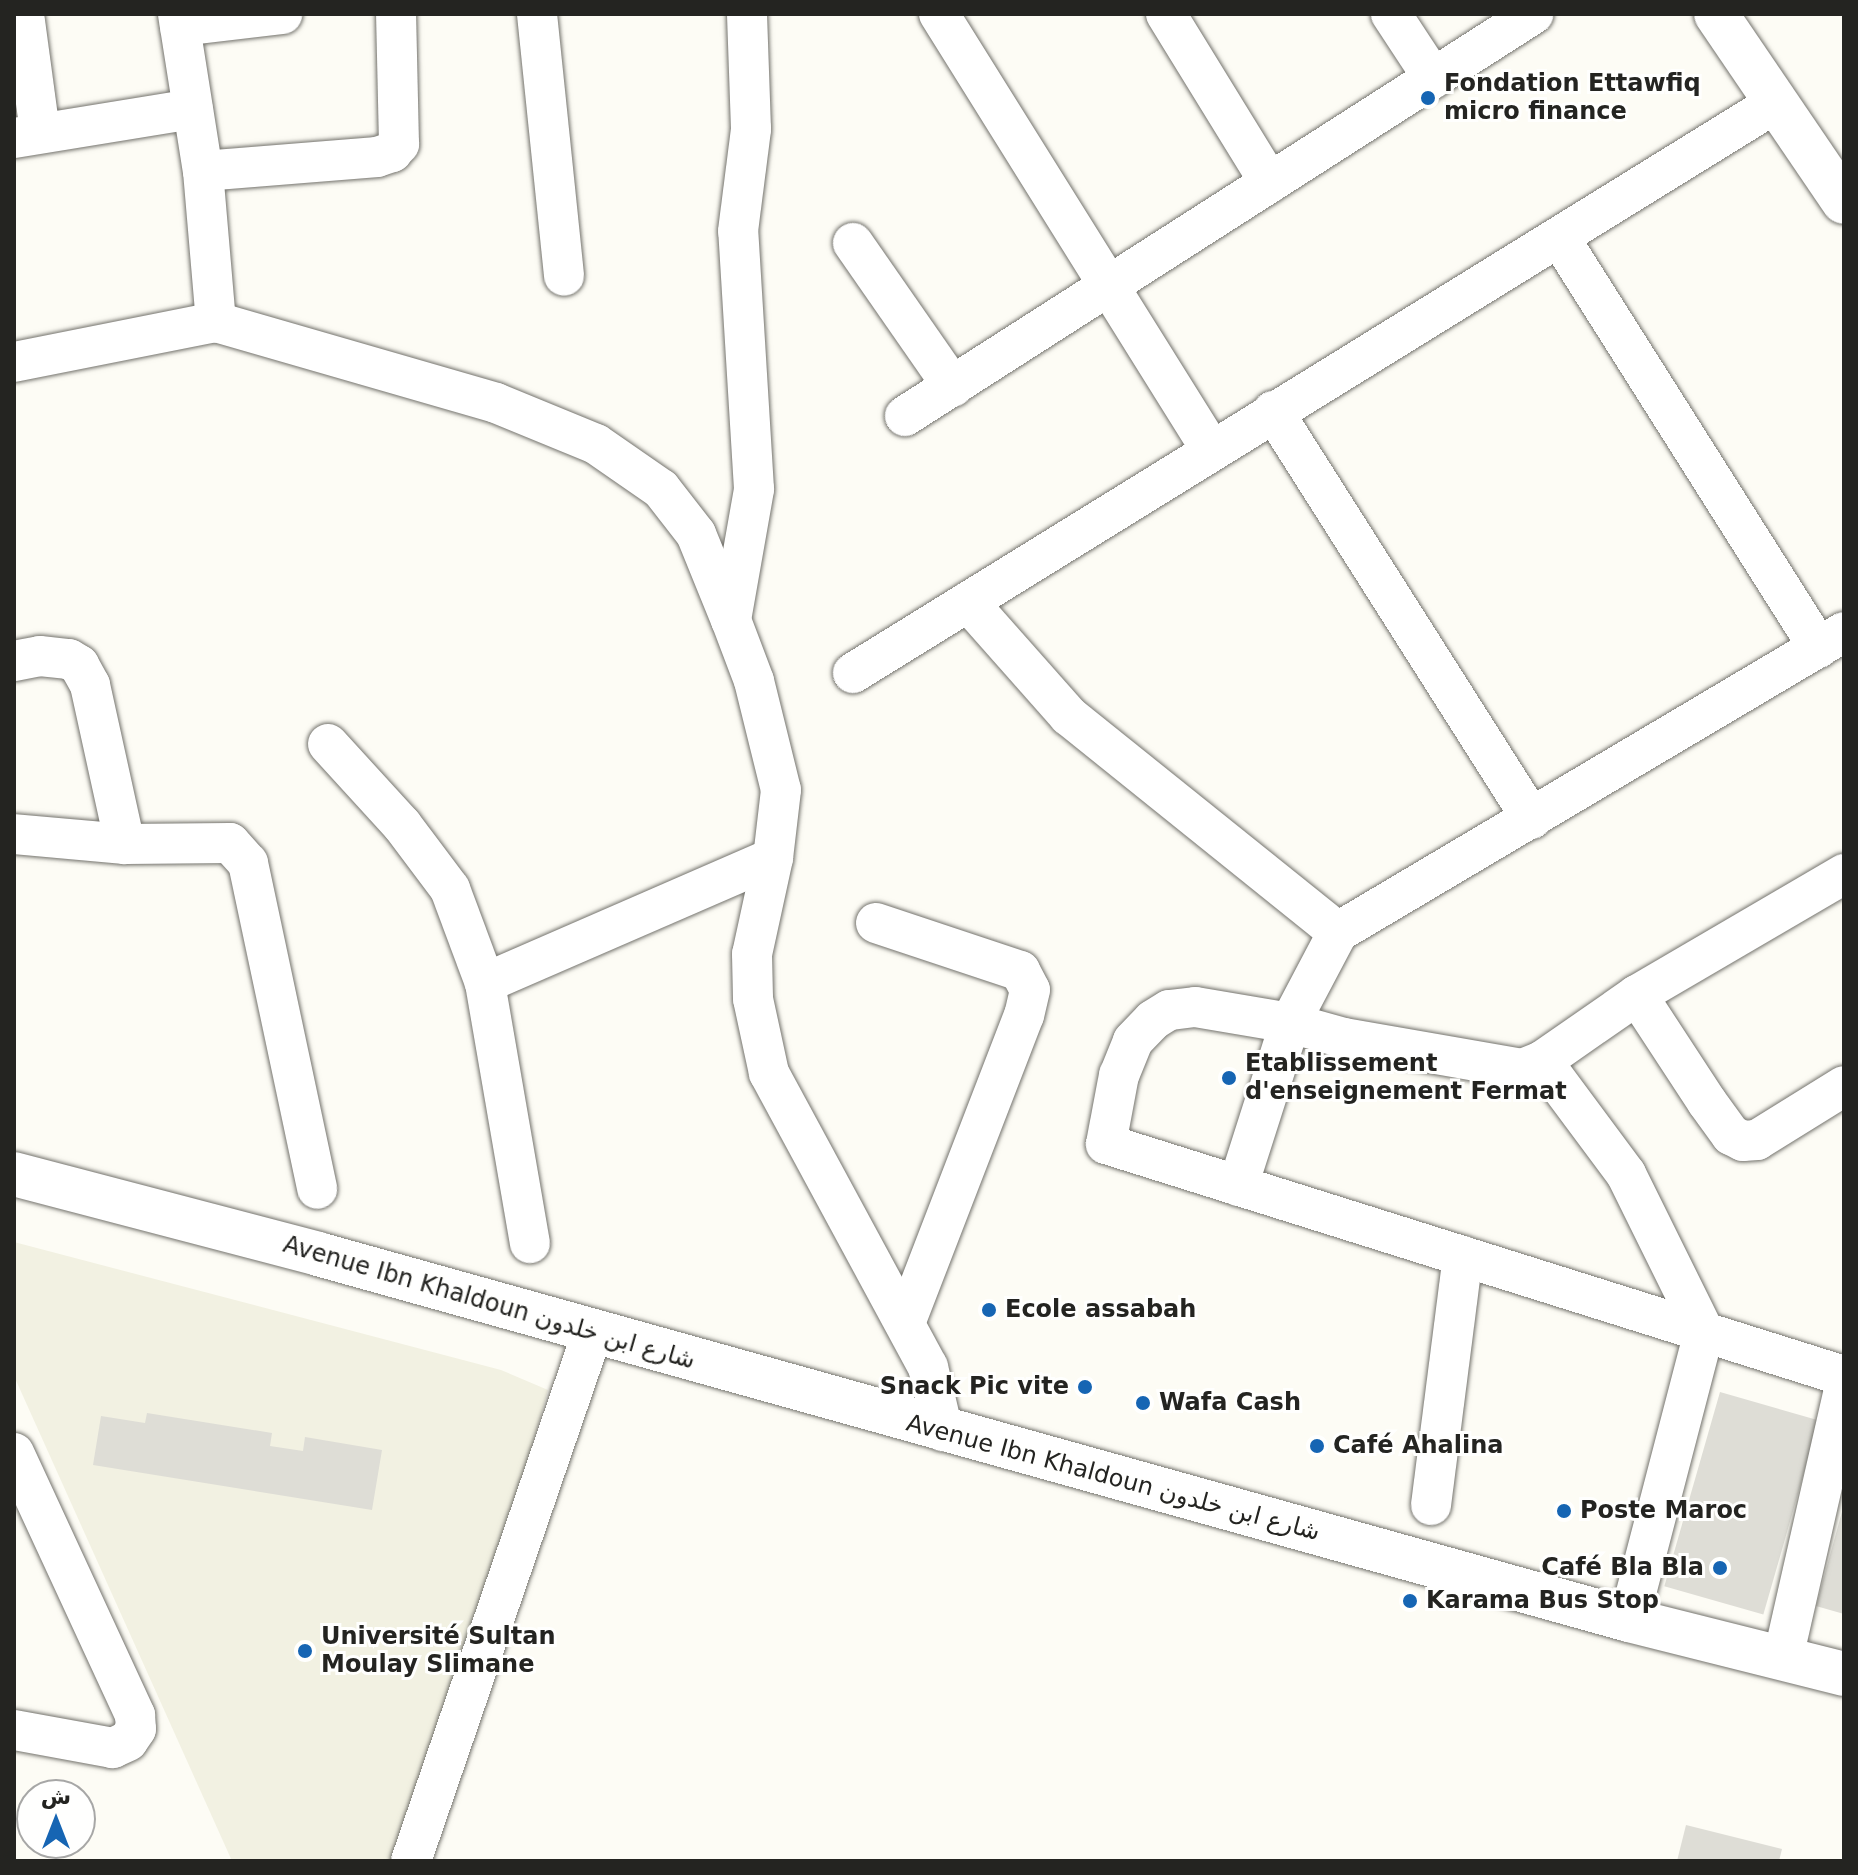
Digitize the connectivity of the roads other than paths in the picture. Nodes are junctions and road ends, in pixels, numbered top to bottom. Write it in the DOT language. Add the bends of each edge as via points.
graph roads {
  1 [pos="24,14"];
  2 [pos="282,14"];
  3 [pos="396,14"];
  4 [pos="537,14"];
  5 [pos="747,14"];
  6 [pos="939,14"];
  7 [pos="1166,14"];
  8 [pos="1391,14"];
  9 [pos="1533,14"];
  10 [pos="1716,14"];
  11 [pos="179,20"];
  12 [pos="1433,78"];
  13 [pos="1777,102"];
  14 [pos="193,109"];
  15 [pos="27,135"];
  16 [pos="203,171"];
  17 [pos="1270,183"];
  18 [pos="1844,202"];
  19 [pos="1559,237"];
  20 [pos="853,243"];
  21 [pos="564,276"];
  22 [pos="1110,285"];
  23 [pos="216,322"];
  24 [pos="14,362"];
  25 [pos="953,387"];
  26 [pos="1273,411"];
  27 [pos="905,416"];
  28 [pos="1212,451"];
  29 [pos="968,602"];
  30 [pos="731,620"];
  31 [pos="1831,640"];
  32 [pos="14,661"];
  33 [pos="853,673"];
  34 [pos="328,744"];
  35 [pos="1532,819"];
  36 [pos="14,834"];
  37 [pos="125,844"];
  38 [pos="773,858"];
  39 [pos="1844,874"];
  40 [pos="876,923"];
  41 [pos="1338,932"];
  42 [pos="485,983"];
  43 [pos="1637,995"];
  44 [pos="1290,1023"];
  45 [pos="1542,1061"];
  46 [pos="1844,1086"];
  47 [pos="14,1174"];
  48 [pos="1238,1186"];
  49 [pos="317,1189"];
  50 [pos="530,1243"];
  51 [pos="1463,1256"];
  52 [pos="905,1323"];
  53 [pos="593,1331"];
  54 [pos="1704,1332"];
  55 [pos="1844,1376"];
  56 [pos="1844,1390"];
  57 [pos="943,1431"];
  58 [pos="14,1453"];
  59 [pos="1431,1505"];
  60 [pos="1629,1620"];
  61 [pos="1783,1658"];
  62 [pos="1844,1674"];
  63 [pos="14,1730"];
  64 [pos="411,1861"];
  1 -- 15 [label="street"];
  2 -- 11 [label="street"];
  3 -- 16 [label="street" via="399,144 392,152"];
  4 -- 21 [label="street"];
  5 -- 30 [label="street" via="751,129 738,231 754,489"];
  6 -- 22 [label="street"];
  7 -- 17 [label="street"];
  8 -- 12 [label="street"];
  9 -- 12 [label="street"];
  10 -- 13 [label="street"];
  11 -- 14 [label="street"];
  12 -- 17 [label="street"];
  13 -- 18 [label="street"];
  13 -- 19 [label="street"];
  14 -- 15 [label="street"];
  14 -- 16 [label="street"];
  16 -- 23 [label="street"];
  17 -- 22 [label="street"];
  19 -- 26 [label="street"];
  19 -- 31 [label="street"];
  20 -- 25 [label="street"];
  22 -- 25 [label="street"];
  22 -- 28 [label="street"];
  23 -- 24 [label="street"];
  23 -- 30 [label="street" via="496,403 596,444 661,489 696,534"];
  25 -- 27 [label="street"];
  26 -- 28 [label="street"];
  26 -- 35 [label="street"];
  28 -- 29 [label="street"];
  29 -- 33 [label="street"];
  29 -- 41 [label="street" via="1069,716"];
  30 -- 38 [label="street" via="754,681 781,790"];
  31 -- 35 [label="street"];
  32 -- 37 [label="street" via="40,656 79,665 90,685"];
  34 -- 42 [label="street" via="402,825 450,889"];
  35 -- 41 [label="street"];
  36 -- 37 [label="street"];
  37 -- 49 [label="street" via="230,843 248,863"];
  38 -- 42 [label="street"];
  38 -- 52 [label="street" via="752,954 753,999 769,1073"];
  39 -- 43 [label="street"];
  40 -- 52 [label="street" via="1020,971 1030,990"];
  41 -- 44 [label="street"];
  42 -- 50 [label="street"];
  43 -- 45 [label="street"];
  43 -- 46 [label="street" via="1707,1102 1731,1135 1743,1141 1757,1140"];
  44 -- 45 [label="street" via="1498,1067 1522,1069"];
  44 -- 48 [label="street"];
  44 -- 48 [label="street" via="1195,1007 1169,1010 1133,1041 1119,1075 1106,1144"];
  45 -- 54 [label="street" via="1626,1174"];
  47 -- 53 [label="street, Avenue Ibn Khaldoun شارع ابن خلدون"];
  48 -- 51 [label="street"];
  51 -- 54 [label="street"];
  51 -- 59 [label="street"];
  52 -- 57 [label="street" via="928,1367"];
  53 -- 57 [label="street, Avenue Ibn Khaldoun شارع ابن خلدون"];
  53 -- 64 [label="street"];
  54 -- 55 [label="street"];
  54 -- 60 [label="street"];
  56 -- 61 [label="street"];
  57 -- 60 [label="street, Avenue Ibn Khaldoun شارع ابن خلدون"];
  58 -- 63 [label="street" via="135,1715 136,1729 128,1741 113,1748"];
  60 -- 61 [label="street, Avenue Ibn Khaldoun شارع ابن خلدون"];
  61 -- 62 [label="street, Avenue Ibn Khaldoun شارع ابن خلدون"];
}
